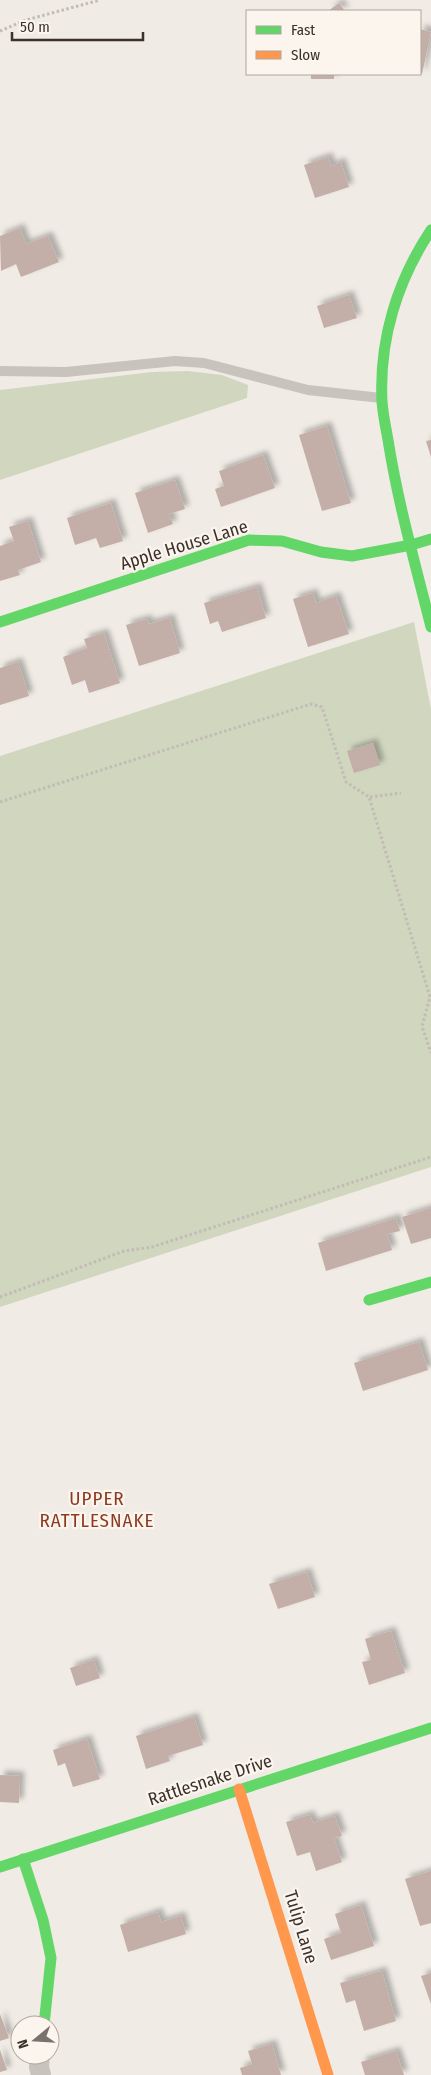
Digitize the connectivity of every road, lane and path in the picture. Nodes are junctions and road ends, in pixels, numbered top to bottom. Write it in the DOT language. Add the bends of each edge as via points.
graph roads {
  1 [pos="100,0"];
  2 [pos="0,31"];
  3 [pos="431,230"];
  4 [pos="0,371"];
  5 [pos="382,398"];
  6 [pos="431,539"];
  7 [pos="411,545"];
  8 [pos="0,622"];
  9 [pos="431,627"];
  10 [pos="401,793"];
  11 [pos="370,797"];
  12 [pos="0,802"];
  13 [pos="431,997"];
  14 [pos="431,1053"];
  15 [pos="431,1157"];
  16 [pos="431,1282"];
  17 [pos="0,1297"];
  18 [pos="369,1300"];
  19 [pos="431,1728"];
  20 [pos="239,1788"];
  21 [pos="23,1859"];
  22 [pos="0,1866"];
  23 [pos="45,2015"];
  24 [pos="328,2075"];
  1 -- 2 [label="path" via="26,20"];
  3 -- 5 [label="street" via="401,283 384,341"];
  4 -- 5 [label="lane" via="66,372 175,361 204,363 308,390"];
  5 -- 7 [label="street" via="393,473"];
  6 -- 7 [label="street, Apple House Lane"];
  7 -- 8 [label="street, Apple House Lane" via="352,556 321,552 282,541 249,540"];
  7 -- 9 [label="street"];
  10 -- 11 [label="path"];
  11 -- 12 [label="path" via="346,782 322,707 311,704"];
  11 -- 13 [label="path"];
  13 -- 14 [label="path" via="422,1026"];
  15 -- 17 [label="path" via="152,1247 124,1251"];
  16 -- 18 [label="street"];
  19 -- 20 [label="street, Rattlesnake Drive"];
  20 -- 21 [label="street, Rattlesnake Drive"];
  20 -- 24 [label="street, Tulip Lane"];
  21 -- 22 [label="street, Rattlesnake Drive"];
  21 -- 23 [label="street" via="52,1958"];
}
